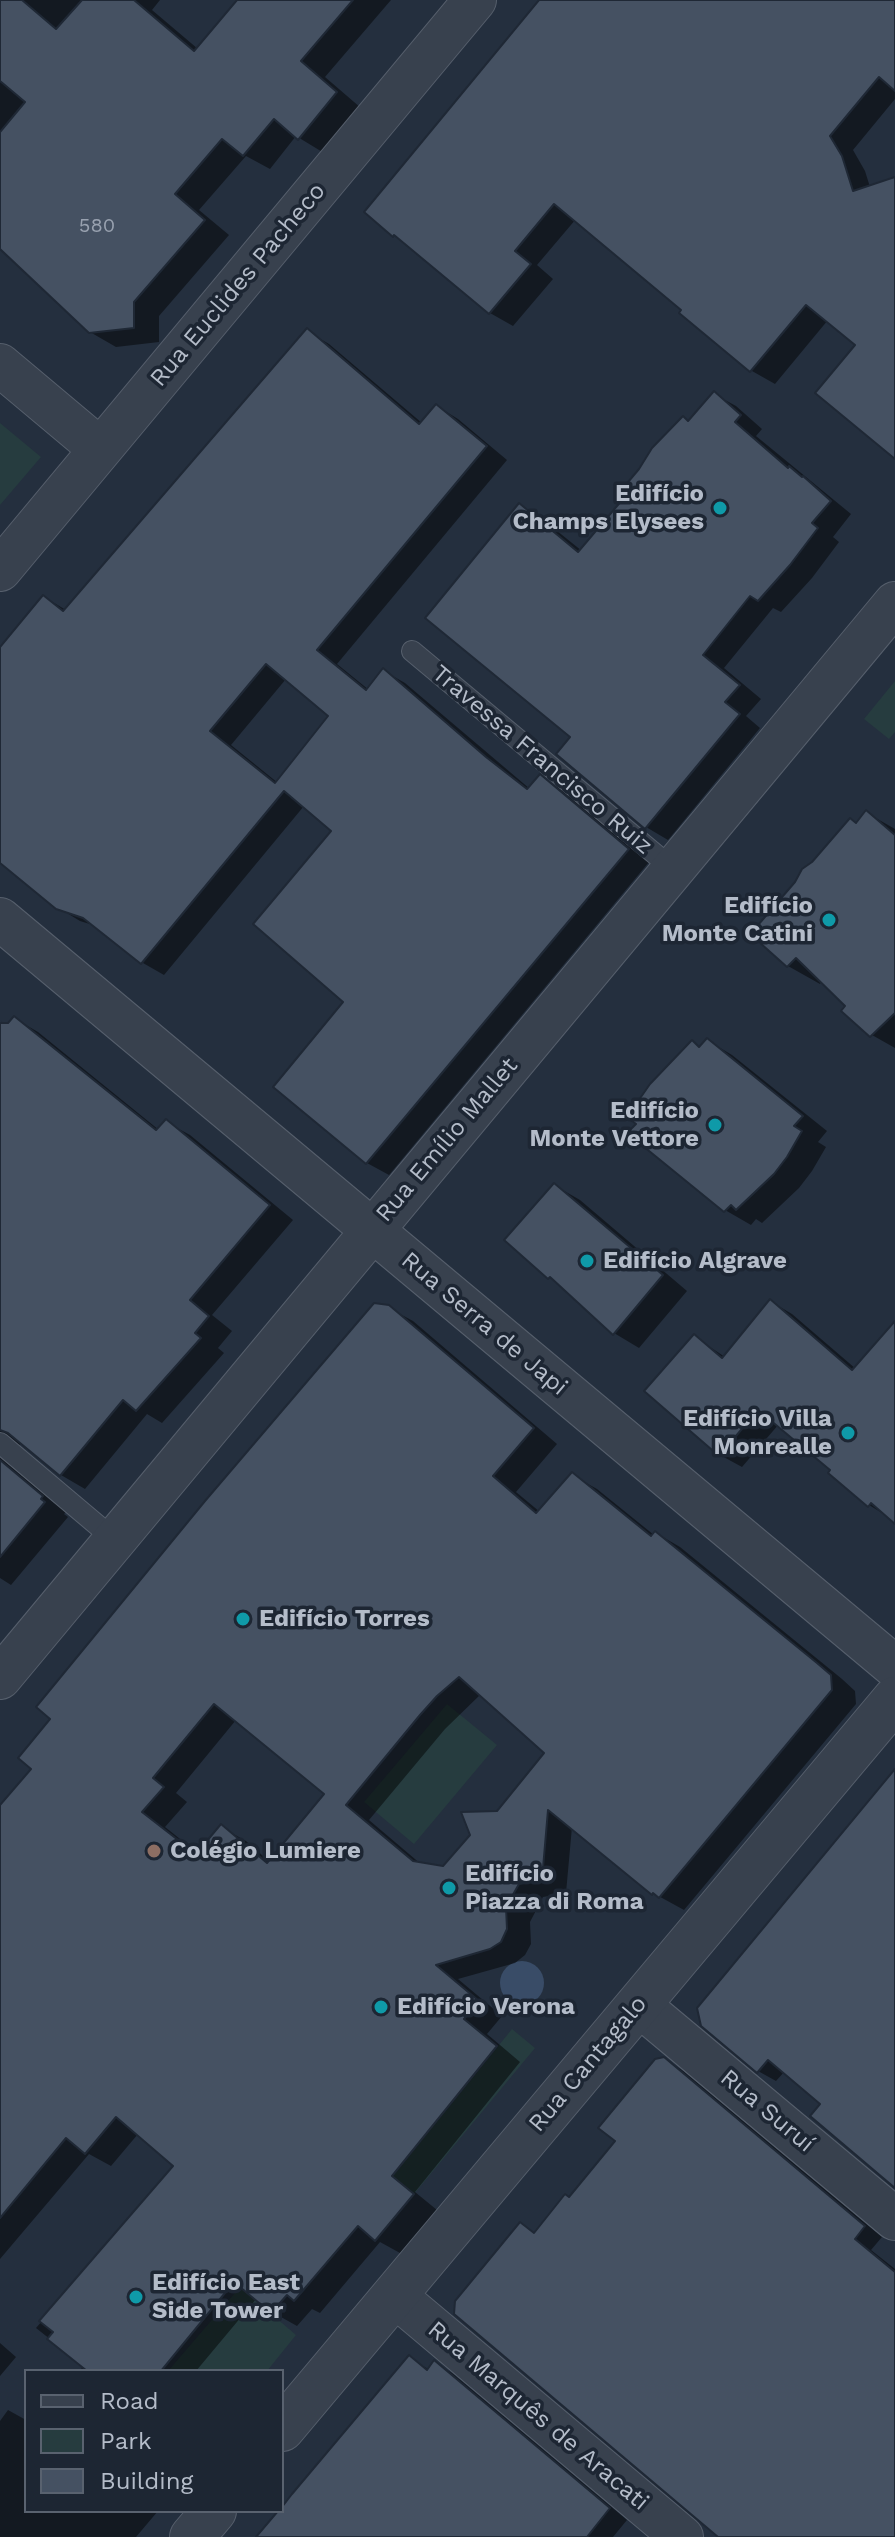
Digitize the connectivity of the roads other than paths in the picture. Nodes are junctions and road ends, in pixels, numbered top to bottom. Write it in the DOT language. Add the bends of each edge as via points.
graph roads {
  1 [pos="475,0"];
  2 [pos="0,365"];
  3 [pos="100,449"];
  4 [pos="0,570"];
  5 [pos="895,603"];
  6 [pos="412,651"];
  7 [pos="673,869"];
  8 [pos="0,919"];
  9 [pos="371,1230"];
  10 [pos="0,1443"];
  11 [pos="115,1540"];
  12 [pos="895,1667"];
  13 [pos="0,1678"];
  14 [pos="895,1699"];
  15 [pos="639,2005"];
  16 [pos="895,2219"];
  17 [pos="394,2295"];
  18 [pos="284,2427"];
  19 [pos="212,2513"];
  20 [pos="192,2537"];
  21 [pos="682,2537"];
  1 -- 3 [label="street, Rua Euclides Pacheco"];
  2 -- 3 [label="street"];
  3 -- 4 [label="street, Rua Euclides Pacheco"];
  5 -- 7 [label="street, Rua Emílio Mallet"];
  6 -- 7 [label="lane, Travessa Francisco Ruiz"];
  7 -- 9 [label="street, Rua Emílio Mallet"];
  8 -- 9 [label="street, Rua Serra de Japi"];
  9 -- 11 [label="street, Rua Emílio Mallet"];
  9 -- 12 [label="street, Rua Serra de Japi"];
  10 -- 11 [label="lane"];
  11 -- 13 [label="street, Rua Emílio Mallet"];
  14 -- 15 [label="street, Rua Cantagalo"];
  15 -- 16 [label="street, Rua Suruí"];
  15 -- 17 [label="street, Rua Cantagalo"];
  17 -- 18 [label="street, Rua Cantagalo"];
  17 -- 21 [label="street, Rua Marquês de Aracati"];
  19 -- 20 [label="street"];
}
